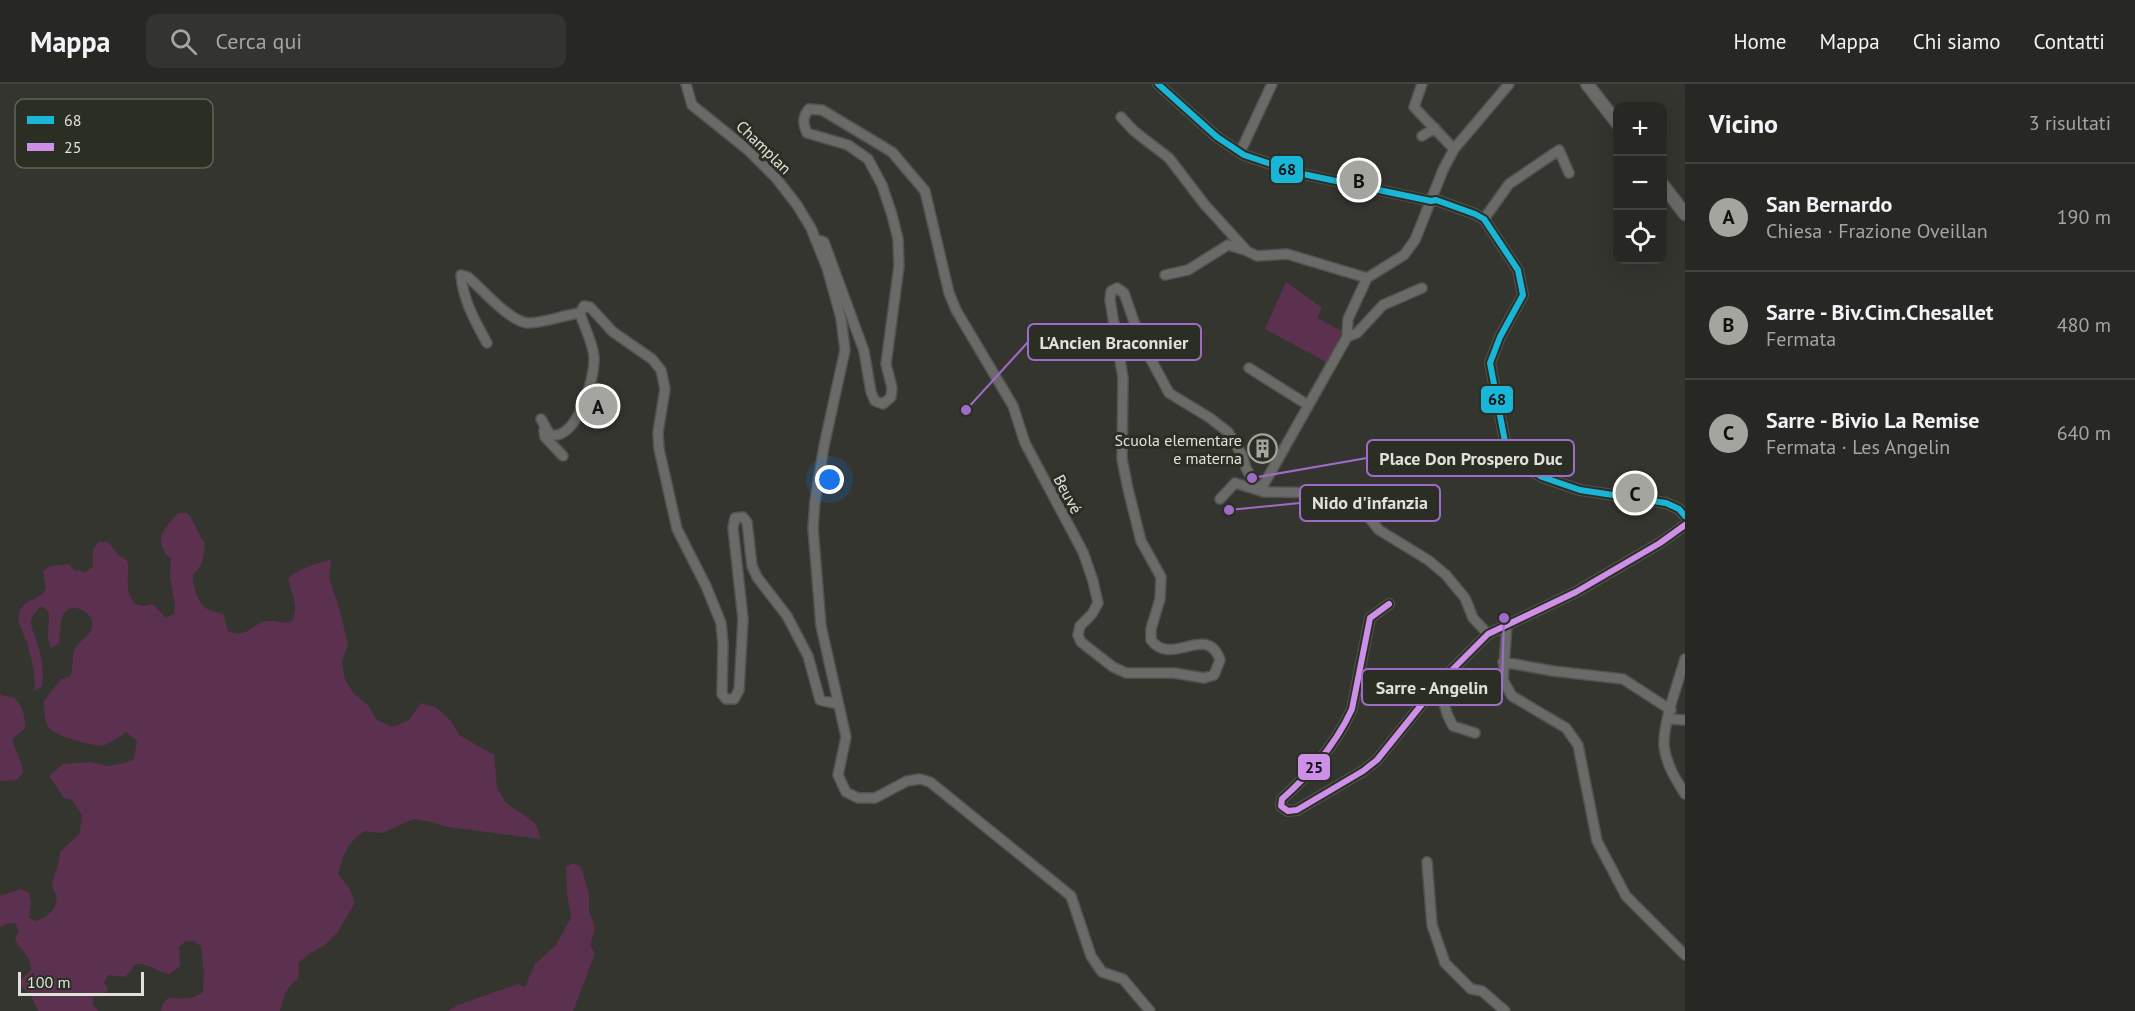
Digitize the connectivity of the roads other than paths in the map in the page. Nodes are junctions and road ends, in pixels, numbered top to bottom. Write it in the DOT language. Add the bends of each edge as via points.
graph roads {
  1 [pos="686,84"];
  2 [pos="1158,84"];
  3 [pos="1272,84"];
  4 [pos="1422,84"];
  5 [pos="1509,84"];
  6 [pos="1587,84"];
  7 [pos="1121,117"];
  8 [pos="1613,119"];
  9 [pos="1435,128"];
  10 [pos="1422,136"];
  11 [pos="1454,149"];
  12 [pos="1239,152"];
  13 [pos="1569,173"];
  14 [pos="1667,191"];
  15 [pos="1431,201"];
  16 [pos="1685,214"];
  17 [pos="1484,219"];
  18 [pos="815,239"];
  19 [pos="1247,251"];
  20 [pos="1165,275"];
  21 [pos="1367,278"];
  22 [pos="1422,288"];
  23 [pos="580,313"];
  24 [pos="1347,337"];
  25 [pos="487,343"];
  26 [pos="1249,368"];
  27 [pos="1308,405"];
  28 [pos="563,456"];
  29 [pos="1258,490"];
  30 [pos="1220,499"];
  31 [pos="1685,516"];
  32 [pos="1685,525"];
  33 [pos="1389,604"];
  34 [pos="1507,625"];
  35 [pos="1488,634"];
  36 [pos="1685,658"];
  37 [pos="1503,662"];
  38 [pos="1439,683"];
  39 [pos="1681,683"];
  40 [pos="837,704"];
  41 [pos="1670,715"];
  42 [pos="1685,720"];
  43 [pos="1475,733"];
  44 [pos="1685,794"];
  45 [pos="1427,862"];
  46 [pos="1685,955"];
  47 [pos="1150,1011"];
  48 [pos="1505,1011"];
  1 -- 18 [label="street, Champlan" via="692,105 776,178 797,205"];
  2 -- 12 [label="street" via="1217,138"];
  3 -- 12 [label="street"];
  4 -- 9 [label="street" via="1414,107"];
  5 -- 11 [label="street"];
  6 -- 8 [label="main road"];
  7 -- 19 [label="street" via="1169,158"];
  9 -- 10 [label="street"];
  9 -- 11 [label="street"];
  11 -- 15 [label="street"];
  12 -- 15 [label="street" via="1298,173"];
  13 -- 17 [label="street" via="1559,150 1509,184"];
  14 -- 16 [label="main road"];
  15 -- 17 [label="street"];
  15 -- 21 [label="street" via="1415,240 1404,255"];
  17 -- 31 [label="street" via="1518,270 1522,283 1523,295 1490,363 1506,447 1515,460 1561,485 1666,503"];
  18 -- 29 [label="street, Beuvé" via="824,242 864,351 871,392 875,401 883,404 891,397 886,364 899,266 892,215 868,159 848,145 807,133 803,124 809,109 822,110 892,152 925,191 956,310 1013,406 1025,443 1083,552 1098,603 1080,626 1081,642 1113,667 1126,673 1174,673 1204,678 1214,675 1220,660 1210,645 1170,650 1161,649 1151,640 1161,577 1137,531 1122,459 1123,378 1110,300 1113,289 1124,293 1140,339 1169,393 1228,432"];
  18 -- 40 [label="street" via="841,318 845,350 824,446 813,528 820,626"];
  19 -- 20 [label="street" via="1228,245 1188,270"];
  19 -- 21 [label="street" via="1257,256 1287,254"];
  21 -- 24 [label="street" via="1348,319"];
  22 -- 24 [label="street" via="1383,305 1357,333"];
  23 -- 25 [label="street" via="520,322 461,275 472,315"];
  23 -- 28 [label="street" via="594,355 594,374 579,416 555,436 550,435 541,419 545,437"];
  23 -- 40 [label="street" via="584,306 590,307 613,332 652,358 661,370 665,389 659,448 677,530 720,623 722,694 726,699 734,699 739,690 743,619 733,528 735,518 743,517 757,577 787,616 808,656 820,700"];
  24 -- 27 [label="street"];
  26 -- 27 [label="street"];
  27 -- 29 [label="street"];
  29 -- 30 [label="street" via="1235,483"];
  29 -- 35 [label="street" via="1344,493 1354,499 1379,530 1446,575"];
  32 -- 34 [label="street" via="1576,592"];
  33 -- 38 [label="street" via="1370,618 1346,723 1308,776 1282,799 1281,806 1288,811 1297,810 1363,771 1377,760"];
  34 -- 35 [label="street"];
  34 -- 37 [label="street"];
  35 -- 38 [label="street"];
  36 -- 39 [label="street"];
  37 -- 41 [label="street" via="1623,679"];
  37 -- 46 [label="street" via="1503,680 1512,696 1566,728 1578,745 1598,841 1626,896"];
  38 -- 43 [label="street" via="1453,726"];
  39 -- 41 [label="street"];
  40 -- 47 [label="street" via="846,737 838,775 846,792 858,798 875,798 907,781 930,782 1071,896 1091,956 1102,972 1123,979"];
  41 -- 42 [label="street"];
  41 -- 44 [label="street" via="1664,748"];
  45 -- 48 [label="street" via="1432,925 1445,963 1471,989 1482,991"];
}
